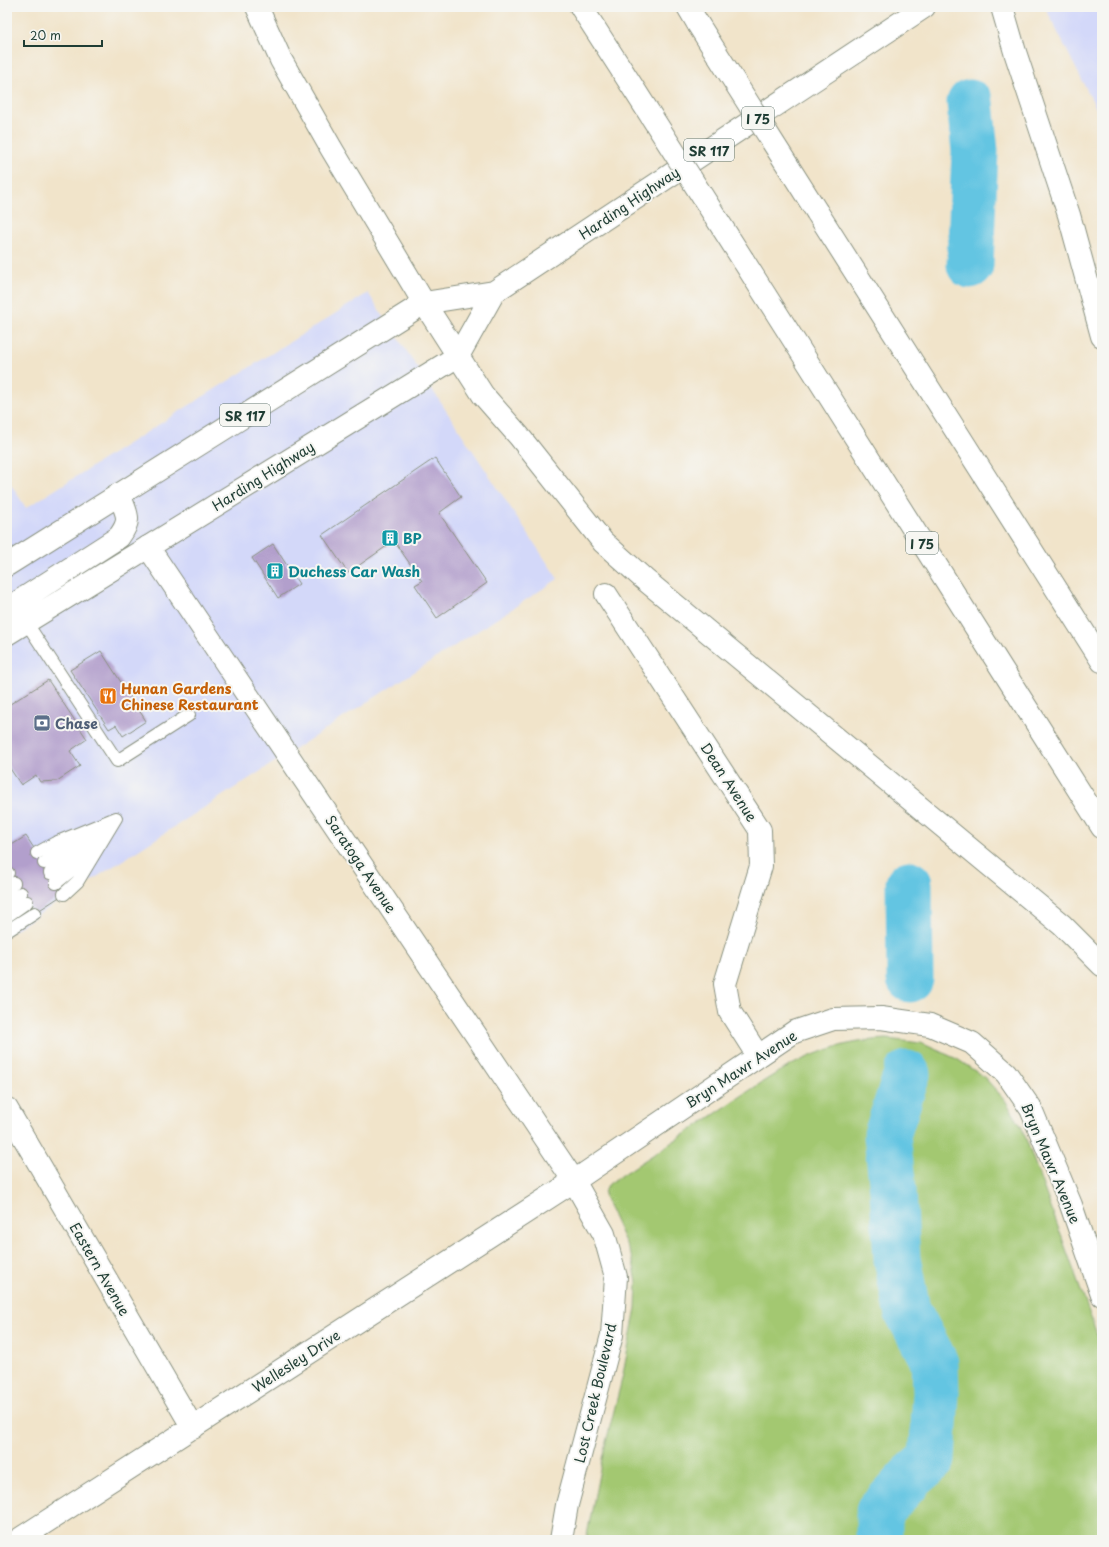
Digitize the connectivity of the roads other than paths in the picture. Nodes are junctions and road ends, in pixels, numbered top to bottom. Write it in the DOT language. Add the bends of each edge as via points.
graph roads {
  1 [pos="257,7"];
  2 [pos="582,7"];
  3 [pos="924,7"];
  4 [pos="1002,7"];
  5 [pos="693,16"];
  6 [pos="494,292"];
  7 [pos="424,303"];
  8 [pos="1102,336"];
  9 [pos="458,356"];
  10 [pos="119,494"];
  11 [pos="148,547"];
  12 [pos="7,565"];
  13 [pos="606,594"];
  14 [pos="7,609"];
  15 [pos="26,622"];
  16 [pos="7,634"];
  17 [pos="1102,661"];
  18 [pos="189,714"];
  19 [pos="116,818"];
  20 [pos="1102,827"];
  21 [pos="14,885"];
  22 [pos="64,894"];
  23 [pos="7,902"];
  24 [pos="35,913"];
  25 [pos="7,916"];
  26 [pos="7,931"];
  27 [pos="1102,965"];
  28 [pos="758,1056"];
  29 [pos="7,1109"];
  30 [pos="574,1182"];
  31 [pos="1102,1295"];
  32 [pos="193,1428"];
  33 [pos="18,1540"];
  34 [pos="561,1540"];
  1 -- 7 [label="main road" via="281,60"];
  2 -- 20 [label="main road, I 75, bridge"];
  3 -- 6 [label="main road, Harding Highway / SR 117"];
  4 -- 8 [label="main road" via="1069,216"];
  5 -- 17 [label="main road, I 75, bridge"];
  6 -- 7 [label="main road, Harding Highway / SR 117"];
  6 -- 9 [label="main road, Harding Highway / SR 117"];
  7 -- 9 [label="main road"];
  7 -- 10 [label="main road, Harding Highway / SR 117"];
  9 -- 11 [label="main road, Harding Highway / SR 117"];
  9 -- 27 [label="main road" via="483,395 604,542 644,580 1062,925"];
  10 -- 12 [label="main road, Harding Highway / SR 117"];
  10 -- 14 [label="main road" via="128,519 119,537"];
  11 -- 15 [label="main road, Harding Highway / SR 117"];
  11 -- 30 [label="main road, Saratoga Avenue"];
  13 -- 28 [label="main road, Dean Avenue" via="760,830 761,866 725,984 730,1012"];
  15 -- 16 [label="main road, Harding Highway / SR 117"];
  15 -- 18 [label="lane" via="117,761"];
  19 -- 19 [label="lane" via="55,843 47,868 72,870"];
  19 -- 22 [label="lane" via="78,880"];
  21 -- 23 [label="lane"];
  21 -- 25 [label="lane"];
  24 -- 26 [label="lane"];
  28 -- 30 [label="main road, Bryn Mawr Avenue"];
  28 -- 31 [label="main road, Bryn Mawr Avenue" via="794,1032 832,1019 881,1018 930,1025 972,1043 1006,1073 1031,1109 1071,1205"];
  29 -- 32 [label="main road, Eastern Avenue"];
  30 -- 32 [label="main road, Wellesley Drive"];
  30 -- 34 [label="main road, Lost Creek Boulevard" via="604,1234 616,1277 612,1335 567,1505"];
  32 -- 33 [label="main road, Wellesley Drive"];
}
